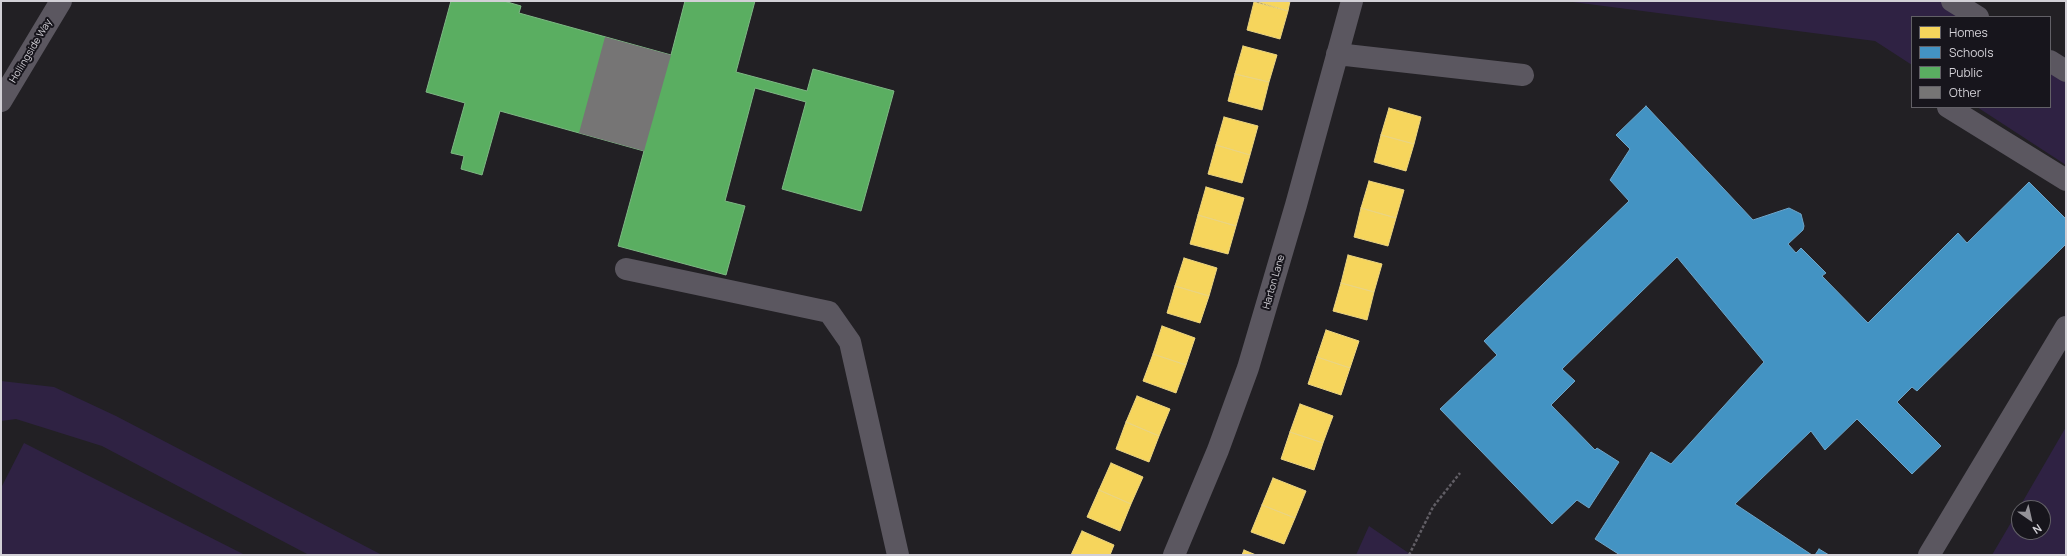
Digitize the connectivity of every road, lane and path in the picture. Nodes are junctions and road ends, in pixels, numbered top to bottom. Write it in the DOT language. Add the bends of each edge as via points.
graph roads {
  1 [pos="62,1"];
  2 [pos="1352,1"];
  3 [pos="1952,1"];
  4 [pos="1976,16"];
  5 [pos="1338,54"];
  6 [pos="2051,62"];
  7 [pos="2066,71"];
  8 [pos="1523,75"];
  9 [pos="1,101"];
  10 [pos="1950,108"];
  11 [pos="2066,180"];
  12 [pos="626,269"];
  13 [pos="2066,327"];
  14 [pos="1460,473"];
  15 [pos="898,555"];
  16 [pos="1174,555"];
  17 [pos="1409,555"];
  18 [pos="1930,555"];
  1 -- 9 [label="street, Hollingside Way"];
  2 -- 5 [label="street, Harton Lane"];
  3 -- 4 [label="street"];
  5 -- 8 [label="street"];
  5 -- 16 [label="street, Harton Lane" via="1248,368 1218,450"];
  6 -- 7 [label="street"];
  10 -- 11 [label="street"];
  12 -- 15 [label="street" via="830,312 850,342"];
  13 -- 18 [label="street"];
  14 -- 17 [label="path" via="1433,507"];
}
